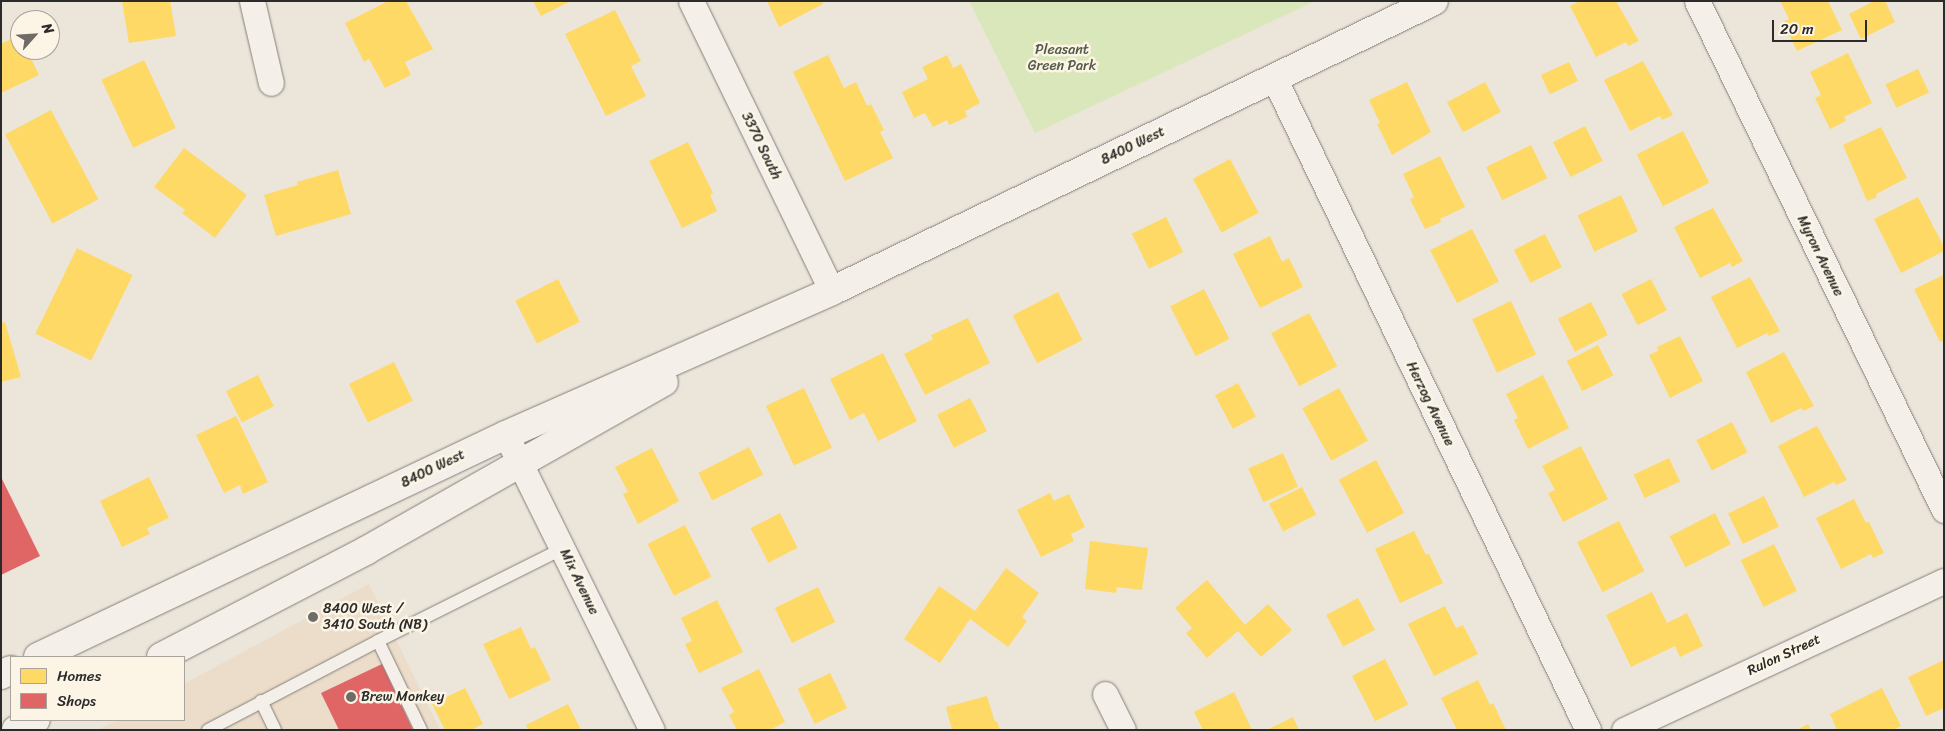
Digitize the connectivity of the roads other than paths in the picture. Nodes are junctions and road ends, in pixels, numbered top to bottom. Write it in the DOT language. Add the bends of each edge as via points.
graph roads {
  1 [pos="252,1"];
  2 [pos="691,1"];
  3 [pos="1434,1"];
  4 [pos="1697,1"];
  5 [pos="1274,78"];
  6 [pos="271,83"];
  7 [pos="832,291"];
  8 [pos="506,435"];
  9 [pos="521,464"];
  10 [pos="1944,510"];
  11 [pos="562,549"];
  12 [pos="1944,581"];
  13 [pos="378,640"];
  14 [pos="40,656"];
  15 [pos="163,656"];
  16 [pos="1106,694"];
  17 [pos="261,701"];
  18 [pos="34,721"];
  19 [pos="16,730"];
  20 [pos="208,730"];
  21 [pos="275,730"];
  22 [pos="422,730"];
  23 [pos="652,730"];
  24 [pos="1124,730"];
  25 [pos="1588,730"];
  26 [pos="1624,730"];
  1 -- 6 [label="street"];
  2 -- 7 [label="street, 3370 South"];
  3 -- 5 [label="main road, 8400 West"];
  4 -- 10 [label="street, Myron Avenue"];
  5 -- 7 [label="main road, 8400 West"];
  5 -- 25 [label="street, Herzog Avenue"];
  7 -- 8 [label="main road, 8400 West"];
  7 -- 9 [label="main road, 8400 West" via="659,384"];
  8 -- 9 [label="street, Mix Avenue"];
  8 -- 14 [label="main road, 8400 West"];
  9 -- 11 [label="street, Mix Avenue"];
  9 -- 15 [label="main road, 8400 West" via="367,550"];
  11 -- 13 [label="lane"];
  11 -- 23 [label="street, Mix Avenue"];
  12 -- 26 [label="street, Rulon Street"];
  13 -- 17 [label="lane"];
  13 -- 22 [label="lane"];
  16 -- 24 [label="street"];
  17 -- 20 [label="lane"];
  17 -- 21 [label="lane"];
  18 -- 19 [label="main road"];
}
